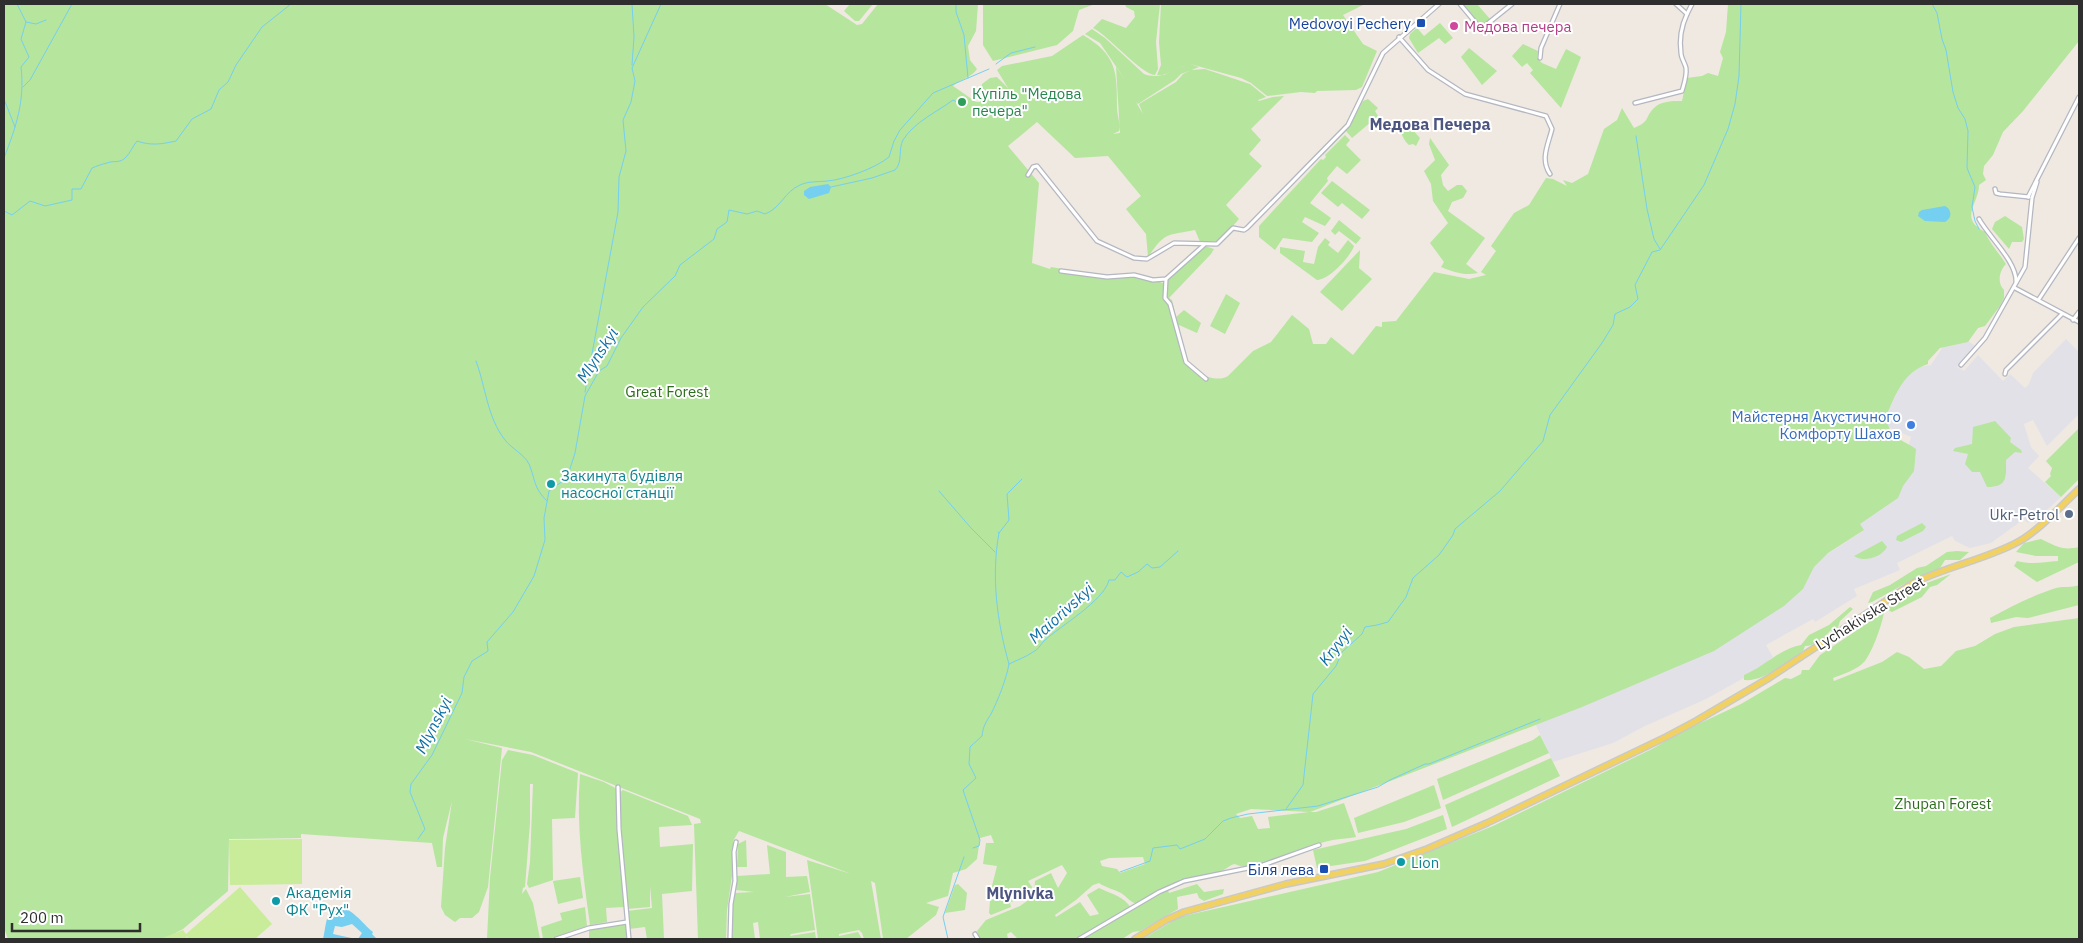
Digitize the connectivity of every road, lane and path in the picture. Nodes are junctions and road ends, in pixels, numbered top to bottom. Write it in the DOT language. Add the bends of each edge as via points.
graph roads {
  1 [pos="1439,4"];
  2 [pos="1460,4"];
  3 [pos="1512,4"];
  4 [pos="1560,4"];
  5 [pos="1676,4"];
  6 [pos="1692,4"];
  7 [pos="1687,14"];
  8 [pos="1399,37"];
  9 [pos="1540,58"];
  10 [pos="2079,97"];
  11 [pos="1635,103"];
  12 [pos="1550,174"];
  13 [pos="1028,175"];
  14 [pos="1995,188"];
  15 [pos="2030,197"];
  16 [pos="1979,219"];
  17 [pos="2079,238"];
  18 [pos="1204,245"];
  19 [pos="1060,271"];
  20 [pos="1166,279"];
  21 [pos="2015,288"];
  22 [pos="2039,299"];
  23 [pos="2079,312"];
  24 [pos="2062,314"];
  25 [pos="2074,320"];
  26 [pos="2079,322"];
  27 [pos="1961,365"];
  28 [pos="2005,374"];
  29 [pos="1206,379"];
  30 [pos="2079,489"];
  31 [pos="618,787"];
  32 [pos="736,842"];
  33 [pos="1319,845"];
  34 [pos="627,922"];
  35 [pos="976,934"];
  36 [pos="556,939"];
  37 [pos="629,939"];
  38 [pos="730,939"];
  39 [pos="978,939"];
  40 [pos="1079,939"];
  41 [pos="1135,939"];
  1 -- 8 [label="street"];
  2 -- 3 [label="street" via="1481,29"];
  4 -- 9 [label="street" via="1541,48"];
  5 -- 7 [label="street"];
  6 -- 7 [label="street"];
  7 -- 11 [label="street" via="1682,24 1680,44 1686,67 1682,91"];
  8 -- 12 [label="street" via="1428,70 1465,94 1546,116 1552,129 1545,155 1545,166"];
  8 -- 18 [label="street" via="1383,52 1348,125 1247,228 1233,228 1218,244"];
  10 -- 15 [label="street"];
  13 -- 18 [label="street" via="1037,166 1097,241 1134,258 1147,259 1174,243"];
  14 -- 15 [label="street" via="2000,194"];
  15 -- 21 [label="street" via="2026,261"];
  16 -- 21 [label="street" via="2015,273"];
  17 -- 22 [label="street"];
  18 -- 20 [label="street"];
  19 -- 20 [label="street"];
  20 -- 29 [label="street" via="1165,298 1170,304 1186,362"];
  21 -- 22 [label="street"];
  21 -- 27 [label="street" via="1985,338"];
  22 -- 24 [label="street"];
  23 -- 25 [label="street"];
  24 -- 25 [label="street"];
  24 -- 28 [label="street"];
  25 -- 26 [label="street"];
  30 -- 41 [label="main road, Lychakivska Street" via="2016,543 1913,583 1780,671 1712,711 1641,750 1503,816 1378,866 1324,875 1190,910"];
  31 -- 34 [label="street"];
  32 -- 38 [label="street"];
  33 -- 40 [label="street" via="1263,865 1184,881"];
  34 -- 36 [label="street" via="589,928"];
  34 -- 37 [label="street"];
  35 -- 39 [label="street"];
}
